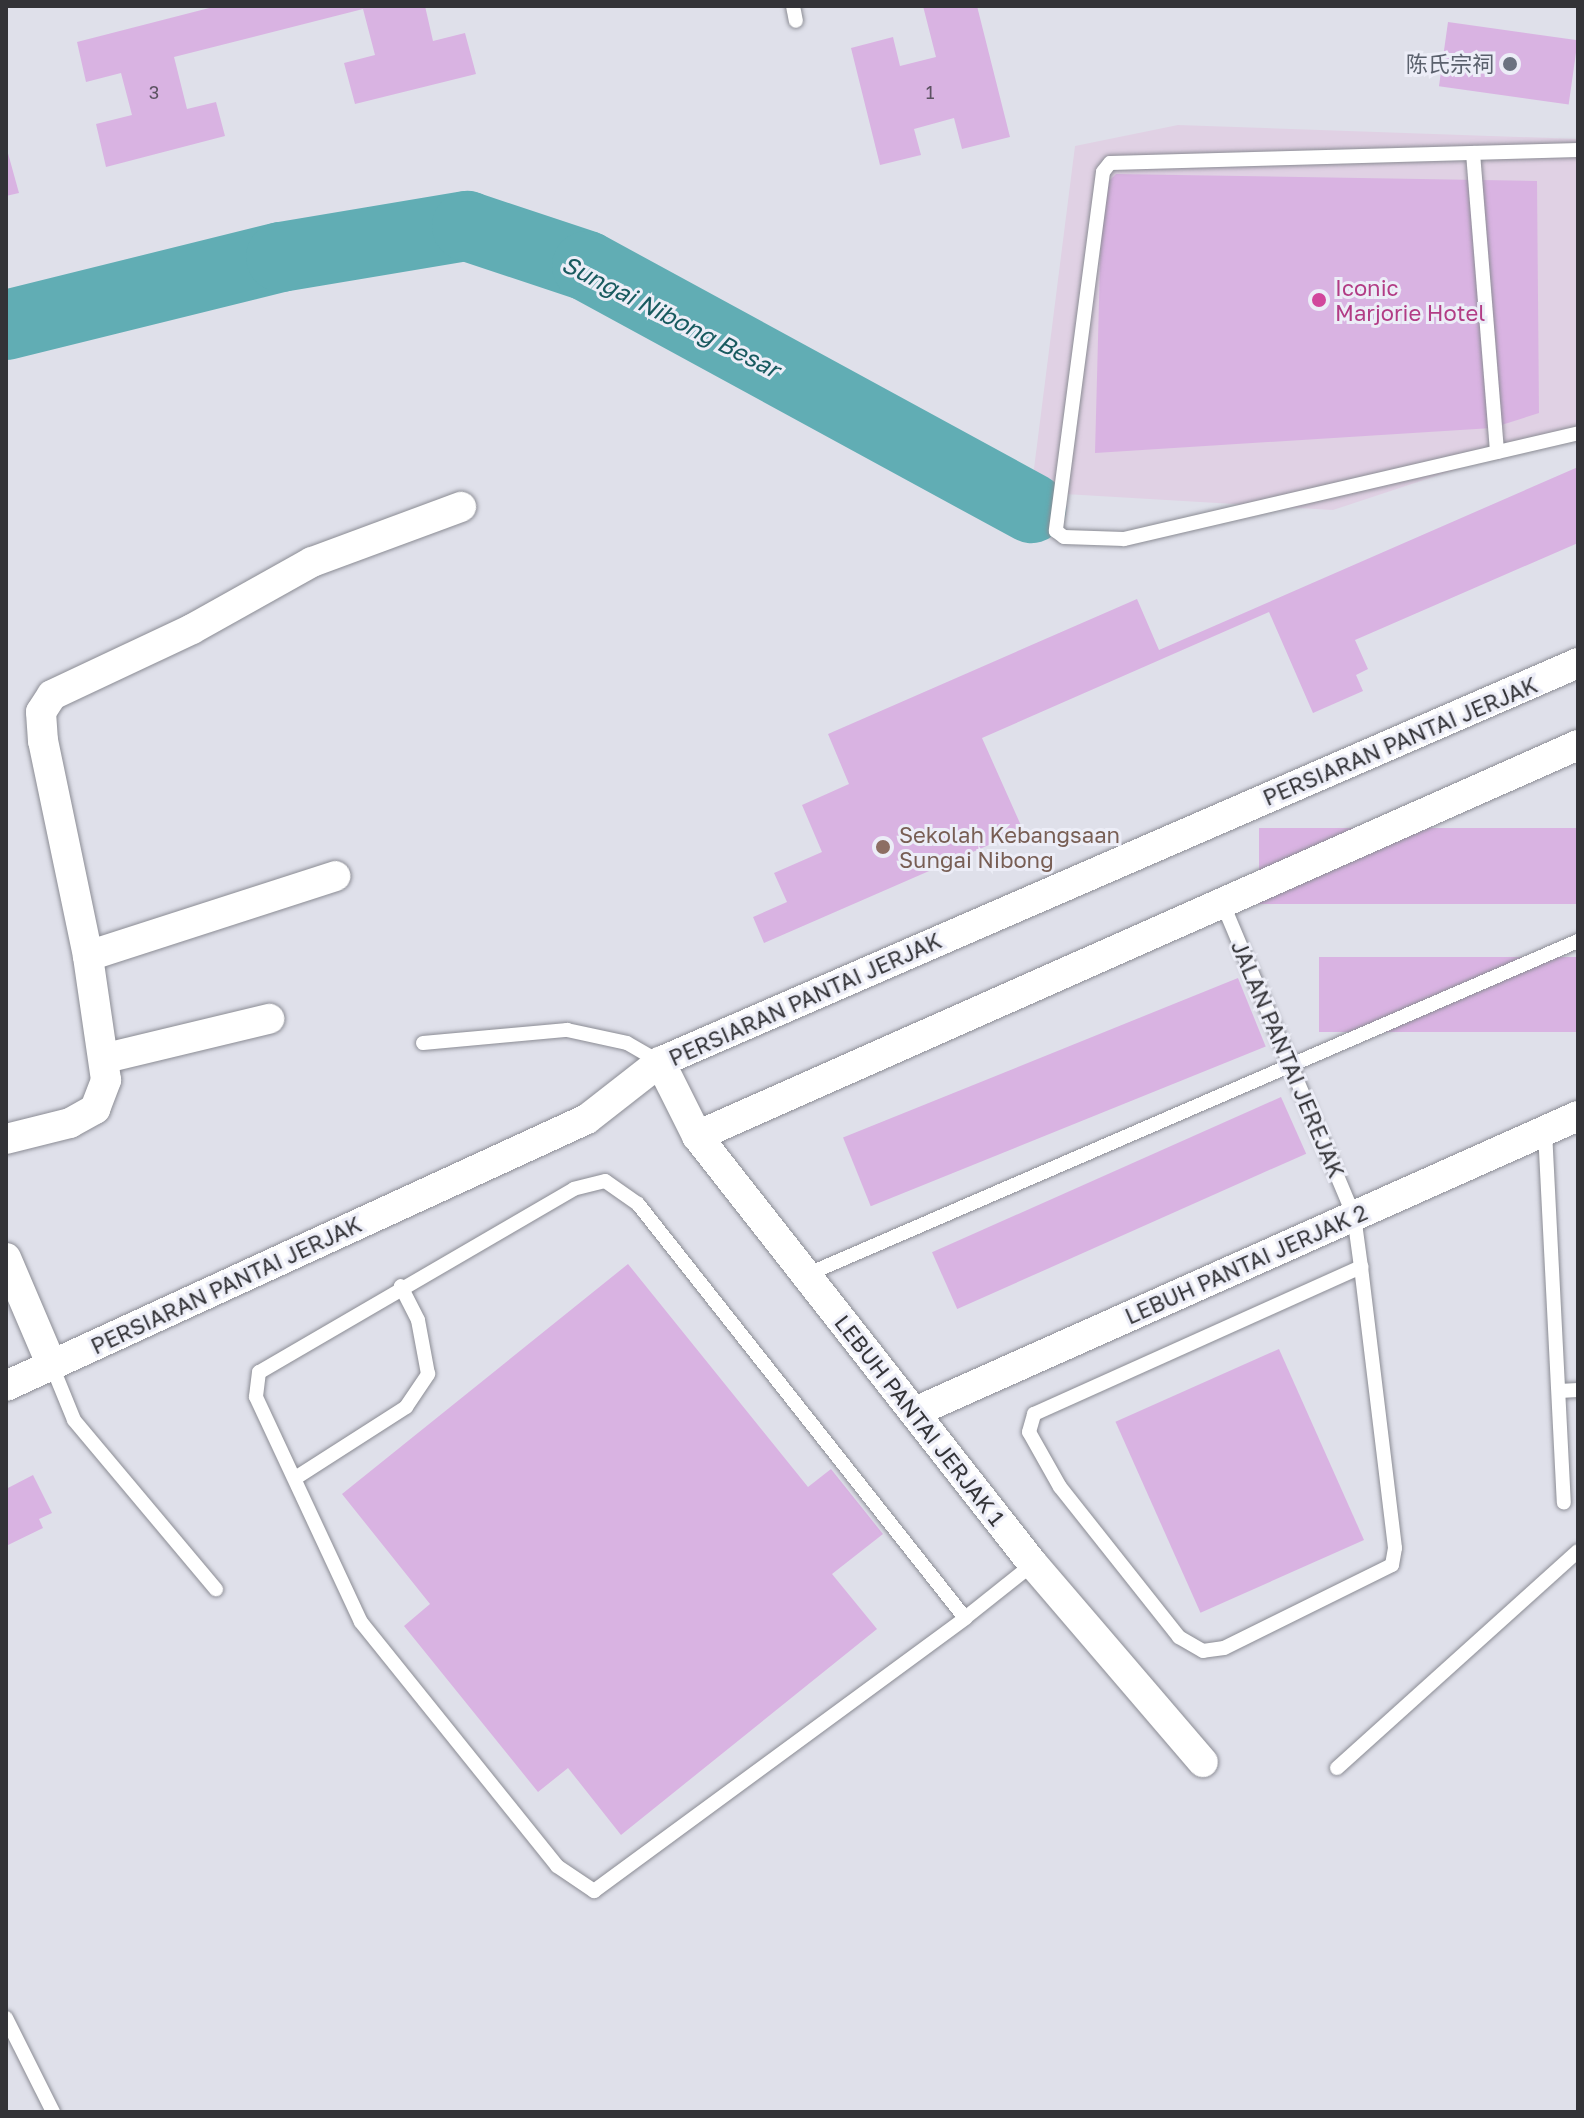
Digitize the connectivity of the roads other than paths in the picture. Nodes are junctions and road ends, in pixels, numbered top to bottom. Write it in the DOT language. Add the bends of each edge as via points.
graph roads {
  1 [pos="793,6"];
  2 [pos="796,21"];
  3 [pos="1578,150"];
  4 [pos="1473,153"];
  5 [pos="1578,433"];
  6 [pos="1497,452"];
  7 [pos="461,507"];
  8 [pos="1578,663"];
  9 [pos="1578,745"];
  10 [pos="335,876"];
  11 [pos="1222,902"];
  12 [pos="1578,941"];
  13 [pos="88,956"];
  14 [pos="269,1019"];
  15 [pos="423,1043"];
  16 [pos="106,1058"];
  17 [pos="660,1062"];
  18 [pos="1291,1066"];
  19 [pos="1578,1116"];
  20 [pos="1545,1131"];
  21 [pos="697,1136"];
  22 [pos="6,1139"];
  23 [pos="1354,1216"];
  24 [pos="6,1258"];
  25 [pos="1361,1267"];
  26 [pos="806,1275"];
  27 [pos="401,1286"];
  28 [pos="52,1366"];
  29 [pos="6,1386"];
  30 [pos="1578,1390"];
  31 [pos="1559,1391"];
  32 [pos="915,1412"];
  33 [pos="297,1477"];
  34 [pos="1564,1503"];
  35 [pos="1578,1551"];
  36 [pos="1033,1564"];
  37 [pos="216,1589"];
  38 [pos="965,1618"];
  39 [pos="1203,1762"];
  40 [pos="1337,1768"];
  41 [pos="6,2018"];
  42 [pos="53,2112"];
  1 -- 2 [label="lane"];
  3 -- 4 [label="lane"];
  4 -- 6 [label="lane"];
  4 -- 6 [label="lane" via="1110,163 1103,172 1056,531 1064,537 1124,539"];
  5 -- 6 [label="lane"];
  7 -- 13 [label="street" via="312,562 192,629 52,695 41,712 43,741"];
  8 -- 17 [label="street, PERSIARAN PANTAI JERJAK"];
  9 -- 11 [label="street"];
  10 -- 13 [label="street"];
  11 -- 18 [label="lane, JALAN PANTAI JEREJAK"];
  11 -- 21 [label="street"];
  12 -- 18 [label="lane"];
  13 -- 16 [label="street"];
  14 -- 16 [label="street"];
  15 -- 17 [label="lane" via="567,1030 627,1043"];
  16 -- 22 [label="street" via="106,1080 95,1109 70,1123"];
  17 -- 21 [label="street, LEBUH PANTAI JERJAK 1"];
  17 -- 28 [label="street, PERSIARAN PANTAI JERJAK" via="587,1119"];
  18 -- 23 [label="lane, JALAN PANTAI JEREJAK"];
  18 -- 26 [label="lane"];
  19 -- 20 [label="street, LEBUH PANTAI JERJAK 2"];
  20 -- 23 [label="street, LEBUH PANTAI JERJAK 2"];
  20 -- 31 [label="lane"];
  21 -- 26 [label="street, LEBUH PANTAI JERJAK 1"];
  23 -- 25 [label="lane, JALAN PANTAI JEREJAK"];
  23 -- 32 [label="street, LEBUH PANTAI JERJAK 2"];
  24 -- 28 [label="street"];
  25 -- 25 [label="lane, JALAN PANTAI JEREJAK" via="1395,1548 1392,1565 1224,1648 1203,1651 1179,1637 1060,1487 1029,1432 1034,1414"];
  26 -- 32 [label="street, LEBUH PANTAI JERJAK 1"];
  27 -- 33 [label="lane" via="418,1320 428,1374 406,1407"];
  27 -- 33 [label="lane" via="259,1372 256,1397"];
  27 -- 38 [label="lane" via="574,1189 605,1181 638,1204"];
  28 -- 29 [label="street, PERSIARAN PANTAI JERJAK"];
  28 -- 37 [label="lane" via="74,1420"];
  30 -- 31 [label="lane"];
  31 -- 34 [label="lane"];
  32 -- 36 [label="street, LEBUH PANTAI JERJAK 1"];
  33 -- 38 [label="lane" via="361,1622 557,1866 594,1891"];
  35 -- 40 [label="lane"];
  36 -- 38 [label="lane"];
  36 -- 39 [label="street, LEBUH PANTAI JERJAK 1"];
  41 -- 42 [label="lane"];
}
